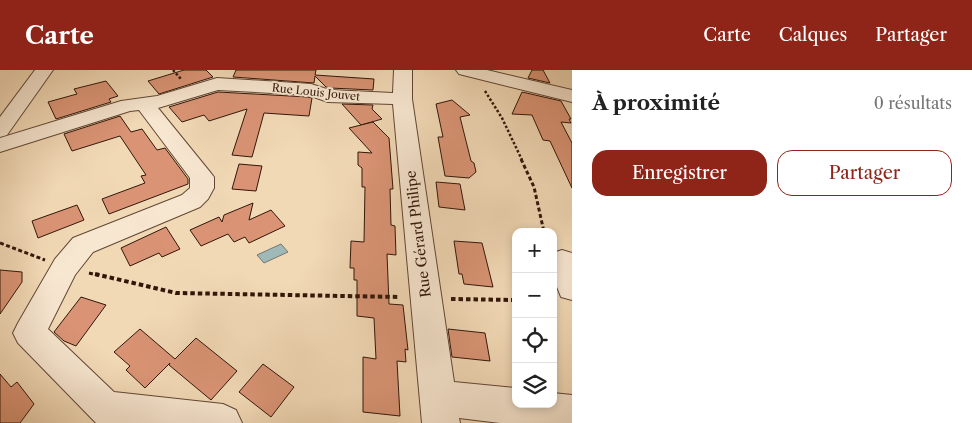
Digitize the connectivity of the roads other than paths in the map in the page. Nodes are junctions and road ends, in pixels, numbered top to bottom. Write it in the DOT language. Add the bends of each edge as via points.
graph roads {
  1 [pos="44,70"];
  2 [pos="403,70"];
  3 [pos="468,71"];
  4 [pos="536,79"];
  5 [pos="572,96"];
  6 [pos="402,99"];
  7 [pos="145,104"];
  8 [pos="0,131"];
  9 [pos="0,145"];
  10 [pos="562,261"];
  11 [pos="572,288"];
  12 [pos="440,410"];
  13 [pos="572,412"];
  14 [pos="223,423"];
  1 -- 8 [label="street"];
  2 -- 6 [label="street, Rue Gérard Philipe"];
  3 -- 4 [label="street"];
  4 -- 5 [label="street"];
  6 -- 7 [label="street, Rue Louis Jouvet" via="328,96 311,90 218,84"];
  6 -- 12 [label="street, Rue Gérard Philipe"];
  7 -- 9 [label="street, Rue Louis Jouvet" via="128,104"];
  7 -- 14 [label="street" via="202,176 204,186 200,194 191,201 83,245 65,267 29,333 106,409"];
  10 -- 11 [label="street"];
  12 -- 13 [label="street, Rue Gérard Philipe"];
}
